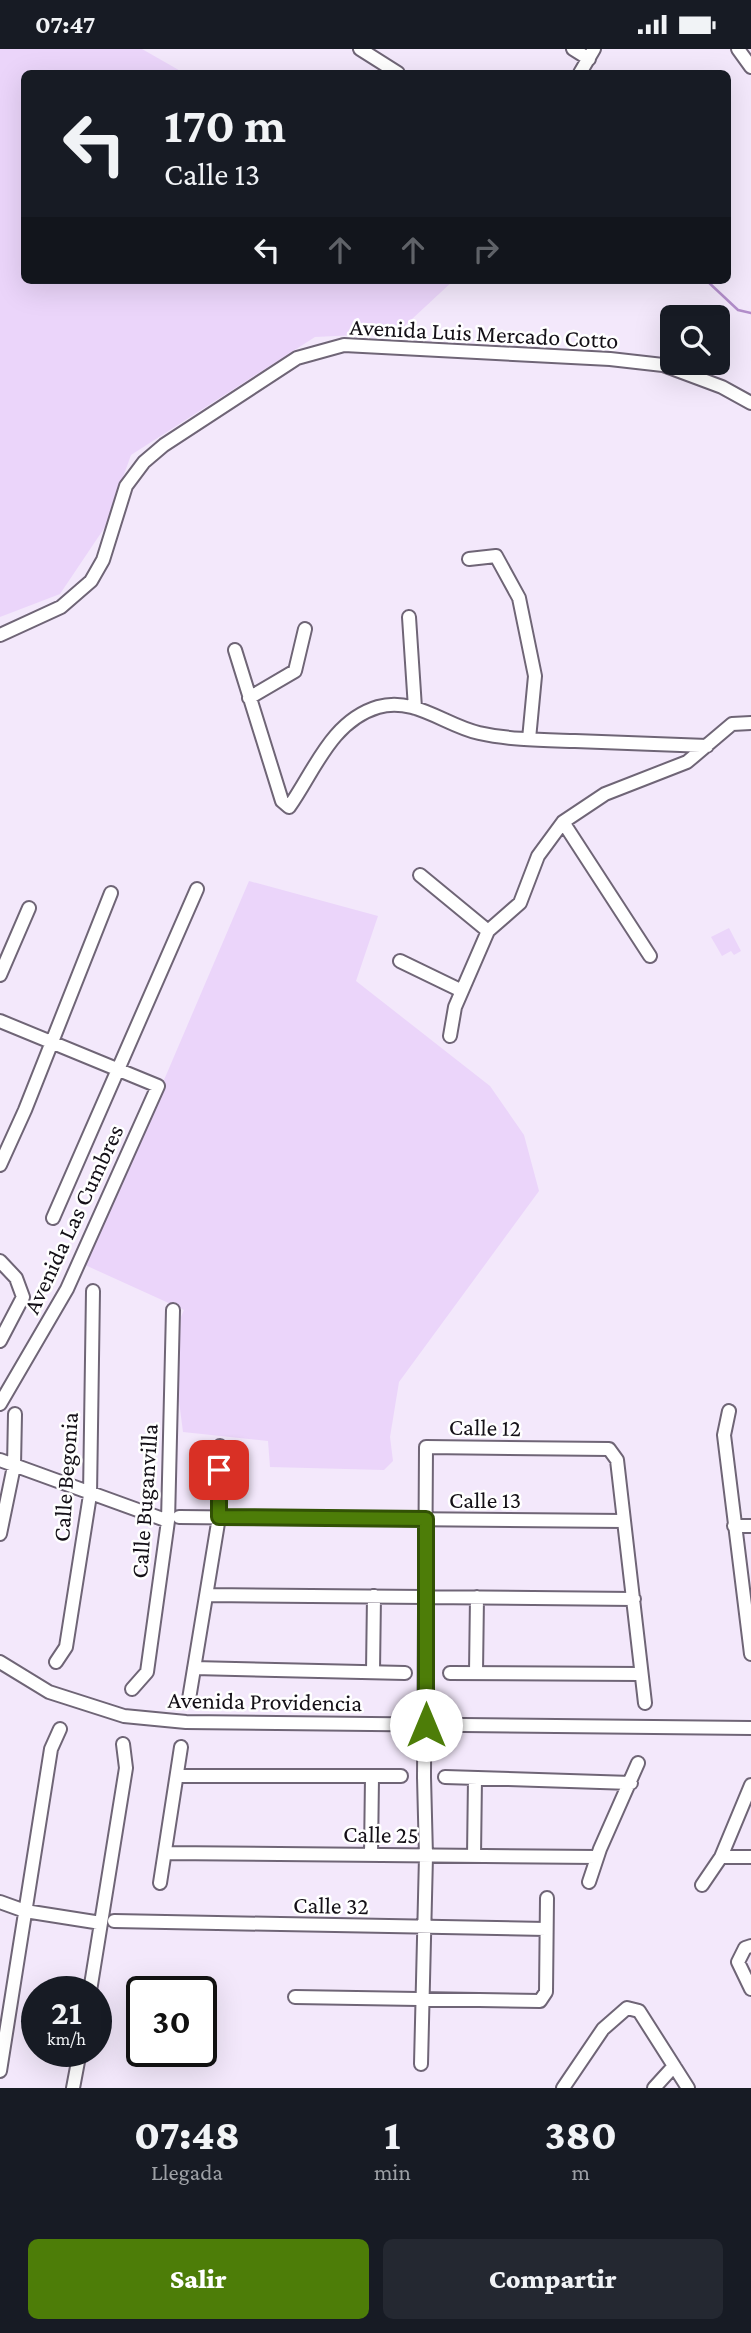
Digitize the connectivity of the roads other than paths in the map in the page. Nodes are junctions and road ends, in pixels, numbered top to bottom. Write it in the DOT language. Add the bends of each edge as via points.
graph roads {
  1 [pos="360,49"];
  2 [pos="573,49"];
  3 [pos="738,49"];
  4 [pos="591,54"];
  5 [pos="751,67"];
  6 [pos="393,70"];
  7 [pos="582,70"];
  8 [pos="751,403"];
  9 [pos="469,559"];
  10 [pos="409,617"];
  11 [pos="305,629"];
  12 [pos="0,635"];
  13 [pos="235,650"];
  14 [pos="249,698"];
  15 [pos="415,708"];
  16 [pos="751,723"];
  17 [pos="529,739"];
  18 [pos="707,746"];
  19 [pos="563,822"];
  20 [pos="420,875"];
  21 [pos="197,889"];
  22 [pos="111,893"];
  23 [pos="29,908"];
  24 [pos="488,930"];
  25 [pos="650,956"];
  26 [pos="400,961"];
  27 [pos="0,975"];
  28 [pos="462,991"];
  29 [pos="0,1021"];
  30 [pos="450,1036"];
  31 [pos="51,1042"];
  32 [pos="119,1070"];
  33 [pos="0,1165"];
  34 [pos="53,1217"];
  35 [pos="0,1261"];
  36 [pos="93,1291"];
  37 [pos="173,1310"];
  38 [pos="2,1333"];
  39 [pos="0,1404"];
  40 [pos="729,1412"];
  41 [pos="15,1414"];
  42 [pos="220,1446"];
  43 [pos="0,1460"];
  44 [pos="14,1466"];
  45 [pos="90,1495"];
  46 [pos="219,1517"];
  47 [pos="174,1519"];
  48 [pos="426,1519"];
  49 [pos="624,1521"];
  50 [pos="734,1526"];
  51 [pos="751,1526"];
  52 [pos="0,1534"];
  53 [pos="207,1595"];
  54 [pos="374,1596"];
  55 [pos="425,1597"];
  56 [pos="477,1597"];
  57 [pos="634,1599"];
  58 [pos="748,1602"];
  59 [pos="751,1654"];
  60 [pos="0,1662"];
  61 [pos="55,1662"];
  62 [pos="194,1668"];
  63 [pos="373,1671"];
  64 [pos="477,1672"];
  65 [pos="405,1673"];
  66 [pos="450,1674"];
  67 [pos="640,1674"];
  68 [pos="132,1689"];
  69 [pos="189,1699"];
  70 [pos="645,1703"];
  71 [pos="426,1725"];
  72 [pos="751,1728"];
  73 [pos="60,1729"];
  74 [pos="123,1744"];
  75 [pos="181,1747"];
  76 [pos="638,1763"];
  77 [pos="178,1776"];
  78 [pos="401,1776"];
  79 [pos="372,1777"];
  80 [pos="445,1777"];
  81 [pos="475,1778"];
  82 [pos="631,1783"];
  83 [pos="751,1785"];
  84 [pos="166,1853"];
  85 [pos="371,1855"];
  86 [pos="426,1856"];
  87 [pos="474,1856"];
  88 [pos="597,1857"];
  89 [pos="721,1857"];
  90 [pos="751,1857"];
  91 [pos="589,1882"];
  92 [pos="160,1883"];
  93 [pos="702,1885"];
  94 [pos="547,1898"];
  95 [pos="0,1902"];
  96 [pos="25,1910"];
  97 [pos="108,1922"];
  98 [pos="425,1928"];
  99 [pos="546,1929"];
  100 [pos="751,1946"];
  101 [pos="94,1976"];
  102 [pos="751,1989"];
  103 [pos="296,1997"];
  104 [pos="424,2001"];
  105 [pos="421,2064"];
  106 [pos="674,2066"];
  107 [pos="77,2067"];
  108 [pos="0,2071"];
  109 [pos="73,2088"];
  110 [pos="563,2088"];
  111 [pos="654,2088"];
  112 [pos="688,2088"];
  1 -- 6 [label="street"];
  2 -- 4 [label="street"];
  3 -- 5 [label="street"];
  4 -- 7 [label="street"];
  8 -- 12 [label="street, Avenida Luis Mercado Cotto" via="663,365 610,359 345,345 296,358 144,462 126,486 103,560 91,581 61,607"];
  9 -- 17 [label="street" via="496,556 519,598 535,676"];
  10 -- 15 [label="street"];
  11 -- 14 [label="street" via="295,671"];
  13 -- 14 [label="street"];
  14 -- 15 [label="street" via="282,801 289,807 321,752 350,723 377,707"];
  15 -- 17 [label="street" via="478,733"];
  16 -- 18 [label="street" via="732,724"];
  17 -- 18 [label="street"];
  18 -- 19 [label="street" via="687,762 605,794"];
  19 -- 24 [label="street" via="538,856 520,903"];
  19 -- 25 [label="street"];
  20 -- 24 [label="street"];
  21 -- 32 [label="street"];
  22 -- 31 [label="street"];
  23 -- 27 [label="street"];
  24 -- 28 [label="street"];
  26 -- 28 [label="street"];
  28 -- 30 [label="street"];
  29 -- 31 [label="street"];
  31 -- 32 [label="street"];
  31 -- 33 [label="street"];
  32 -- 34 [label="street"];
  32 -- 39 [label="street, Avenida Las Cumbres" via="158,1086 67,1289"];
  35 -- 38 [label="street" via="16,1278 23,1297"];
  36 -- 45 [label="street, Calle Begonia"];
  37 -- 47 [label="street, Calle Buganvilla"];
  40 -- 50 [label="street" via="724,1435"];
  41 -- 44 [label="street"];
  42 -- 46 [label="street"];
  43 -- 44 [label="street, Calle 13"];
  44 -- 45 [label="street, Calle 13"];
  44 -- 52 [label="street"];
  45 -- 47 [label="street, Calle 13"];
  45 -- 61 [label="street, Calle Begonia" via="66,1647"];
  46 -- 47 [label="street, Calle 13"];
  46 -- 48 [label="street, Calle 13"];
  46 -- 53 [label="street"];
  47 -- 68 [label="street, Calle Buganvilla" via="148,1672"];
  48 -- 49 [label="street, Calle 13"];
  48 -- 49 [label="street, Calle 12" via="426,1447 609,1449 617,1459"];
  48 -- 55 [label="street, Calle 12"];
  49 -- 57 [label="street, Calle 12"];
  50 -- 51 [label="street"];
  50 -- 58 [label="street"];
  53 -- 54 [label="street"];
  53 -- 62 [label="street"];
  54 -- 55 [label="street"];
  54 -- 63 [label="street"];
  55 -- 56 [label="street"];
  55 -- 71 [label="street, Calle 12"];
  56 -- 57 [label="street"];
  56 -- 64 [label="street"];
  57 -- 67 [label="street, Calle 12"];
  58 -- 59 [label="street"];
  60 -- 71 [label="street, Avenida Providencia" via="49,1692 124,1716 186,1722"];
  62 -- 63 [label="street"];
  62 -- 69 [label="street"];
  63 -- 65 [label="street"];
  64 -- 66 [label="street"];
  64 -- 67 [label="street"];
  67 -- 70 [label="street, Calle 12"];
  71 -- 72 [label="street, Avenida Providencia"];
  71 -- 86 [label="street, Calle 12"];
  73 -- 96 [label="street" via="51,1749"];
  74 -- 97 [label="street" via="126,1768"];
  75 -- 77 [label="street"];
  76 -- 82 [label="street"];
  77 -- 79 [label="street"];
  77 -- 84 [label="street"];
  78 -- 79 [label="street"];
  79 -- 85 [label="street"];
  80 -- 81 [label="street"];
  81 -- 82 [label="street"];
  81 -- 87 [label="street"];
  82 -- 88 [label="street"];
  83 -- 89 [label="street"];
  84 -- 85 [label="street, Calle 25"];
  84 -- 92 [label="street"];
  85 -- 86 [label="street, Calle 25"];
  86 -- 87 [label="street, Calle 25"];
  86 -- 98 [label="street, Calle 12"];
  87 -- 88 [label="street, Calle 25"];
  88 -- 91 [label="street"];
  89 -- 90 [label="street"];
  89 -- 93 [label="street"];
  94 -- 99 [label="street"];
  95 -- 96 [label="street, Calle 32"];
  96 -- 97 [label="street, Calle 32"];
  96 -- 108 [label="street"];
  97 -- 98 [label="street, Calle 32"];
  97 -- 101 [label="street"];
  98 -- 99 [label="street, Calle 32"];
  98 -- 104 [label="street, Calle 12"];
  99 -- 104 [label="street" via="546,1992 540,2001"];
  100 -- 102 [label="street" via="738,1962"];
  103 -- 104 [label="street"];
  104 -- 105 [label="street, Calle 12"];
  106 -- 110 [label="street" via="639,2011 627,2008 603,2029"];
  106 -- 111 [label="street"];
  106 -- 112 [label="street"];
  107 -- 109 [label="street"];
}
